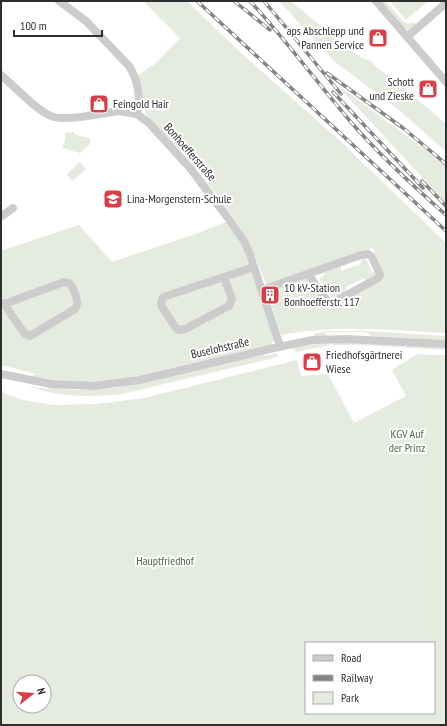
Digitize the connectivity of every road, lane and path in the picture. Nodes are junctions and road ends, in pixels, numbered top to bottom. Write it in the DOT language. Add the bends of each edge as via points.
graph roads {
  1 [pos="59,1"];
  2 [pos="376,1"];
  3 [pos="446,3"];
  4 [pos="407,37"];
  5 [pos="3,80"];
  6 [pos="446,82"];
  7 [pos="137,114"];
  8 [pos="13,208"];
  9 [pos="1,214"];
  10 [pos="254,267"];
  11 [pos="308,274"];
  12 [pos="224,277"];
  13 [pos="262,290"];
  14 [pos="3,304"];
  15 [pos="446,344"];
  16 [pos="280,346"];
  17 [pos="1,374"];
  1 -- 7 [label="street" via="86,21 130,66 137,88"];
  2 -- 4 [label="street"];
  3 -- 4 [label="street"];
  4 -- 6 [label="street"];
  5 -- 7 [label="street" via="41,110 56,118 119,112"];
  7 -- 10 [label="street, Bonhoefferstraße" via="170,146 215,200 245,243"];
  8 -- 9 [label="street" via="2,216"];
  10 -- 12 [label="street"];
  10 -- 13 [label="street, Bonhoefferstraße"];
  11 -- 11 [label="street" via="329,303 380,275 368,254"];
  11 -- 13 [label="street"];
  12 -- 12 [label="street" via="163,297 162,307 176,328 185,329 229,306 232,299"];
  13 -- 16 [label="street, Bonhoefferstraße"];
  14 -- 14 [label="street" via="64,282 72,285 78,303 75,309 30,336 25,334"];
  15 -- 16 [label="street, Buselohstraße" via="347,339 313,340"];
  16 -- 17 [label="street, Buselohstraße" via="105,386 51,384"];
}
